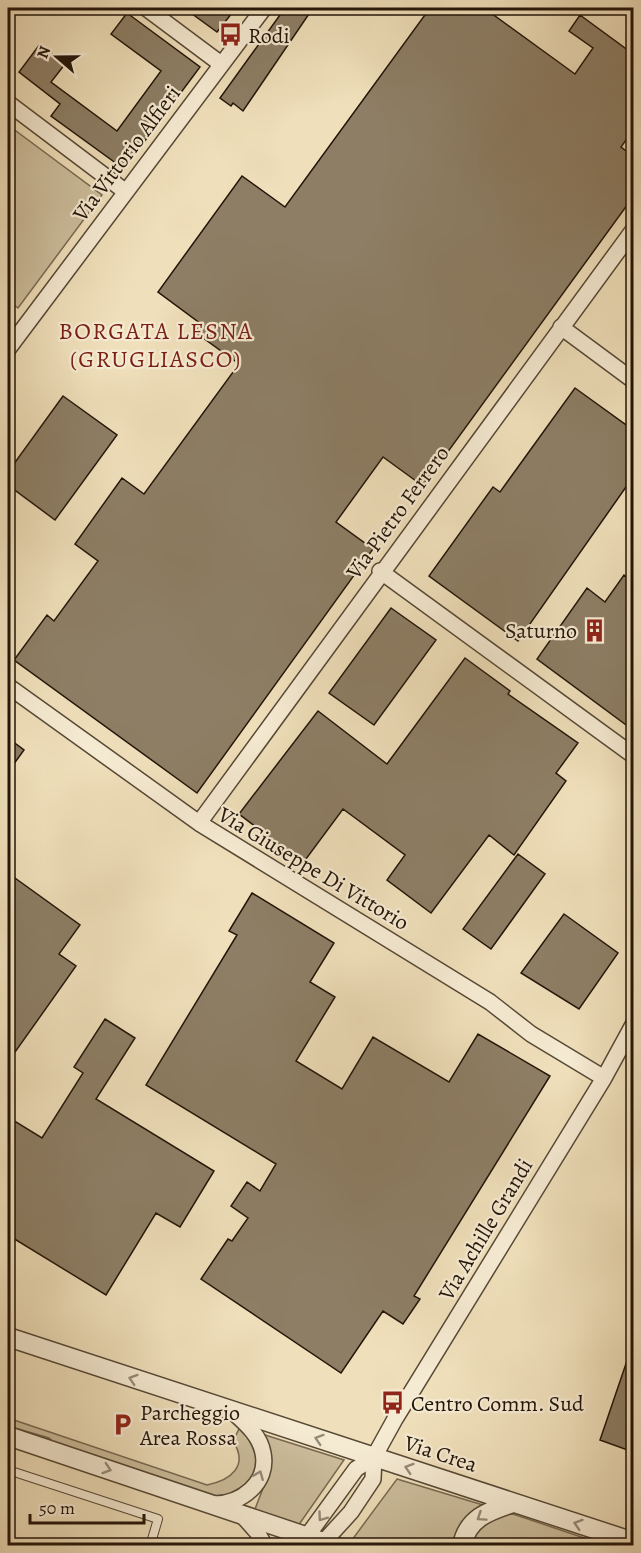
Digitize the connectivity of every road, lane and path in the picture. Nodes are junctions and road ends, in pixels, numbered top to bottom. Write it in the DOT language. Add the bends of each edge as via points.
graph roads {
  1 [pos="146,8"];
  2 [pos="264,8"];
  3 [pos="221,64"];
  4 [pos="8,104"];
  5 [pos="126,192"];
  6 [pos="633,229"];
  7 [pos="25,326"];
  8 [pos="561,327"];
  9 [pos="8,328"];
  10 [pos="8,349"];
  11 [pos="633,381"];
  12 [pos="380,572"];
  13 [pos="8,686"];
  14 [pos="633,756"];
  15 [pos="199,823"];
  16 [pos="633,1023"];
  17 [pos="604,1078"];
  18 [pos="8,1337"];
  19 [pos="232,1411"];
  20 [pos="8,1436"];
  21 [pos="374,1457"];
  22 [pos="8,1470"];
  23 [pos="513,1503"];
  24 [pos="214,1504"];
  25 [pos="238,1512"];
  26 [pos="633,1542"];
  27 [pos="317,1543"];
  28 [pos="150,1545"];
  29 [pos="265,1545"];
  30 [pos="462,1545"];
  1 -- 3 [label="street"];
  2 -- 3 [label="street, Via Vittorio Alfieri"];
  3 -- 5 [label="street, Via Vittorio Alfieri"];
  4 -- 5 [label="street"];
  5 -- 7 [label="street, Via Vittorio Alfieri"];
  6 -- 8 [label="street, Via Pietro Ferrero"];
  7 -- 9 [label="street"];
  7 -- 10 [label="street, Via Vittorio Alfieri"];
  8 -- 11 [label="street"];
  8 -- 12 [label="street, Via Pietro Ferrero"];
  12 -- 14 [label="street"];
  12 -- 15 [label="street, Via Pietro Ferrero"];
  13 -- 15 [label="street, Via Giuseppe Di Vittorio"];
  15 -- 17 [label="street, Via Giuseppe Di Vittorio" via="490,1002 531,1034"];
  16 -- 17 [label="street, Via Achille Grandi"];
  17 -- 21 [label="street, Via Achille Grandi"];
  19 -- 18 [label="street, Via Crea, one-way"];
  21 -- 19 [label="street, Via Crea, one-way"];
  24 -- 19 [label="street, Via Crea, one-way" via="229,1504 252,1490 264,1464 257,1438"];
  20 -- 24 [label="street, one-way"];
  23 -- 21 [label="street, Via Crea, one-way"];
  21 -- 27 [label="street, Via Achille Grandi" via="356,1469"];
  22 -- 28 [label="lane" via="158,1519"];
  26 -- 23 [label="street, Via Crea, one-way"];
  23 -- 30 [label="street, one-way" via="479,1516 466,1532"];
  24 -- 25 [label="street"];
  25 -- 27 [label="street"];
  25 -- 29 [label="street"];
}
